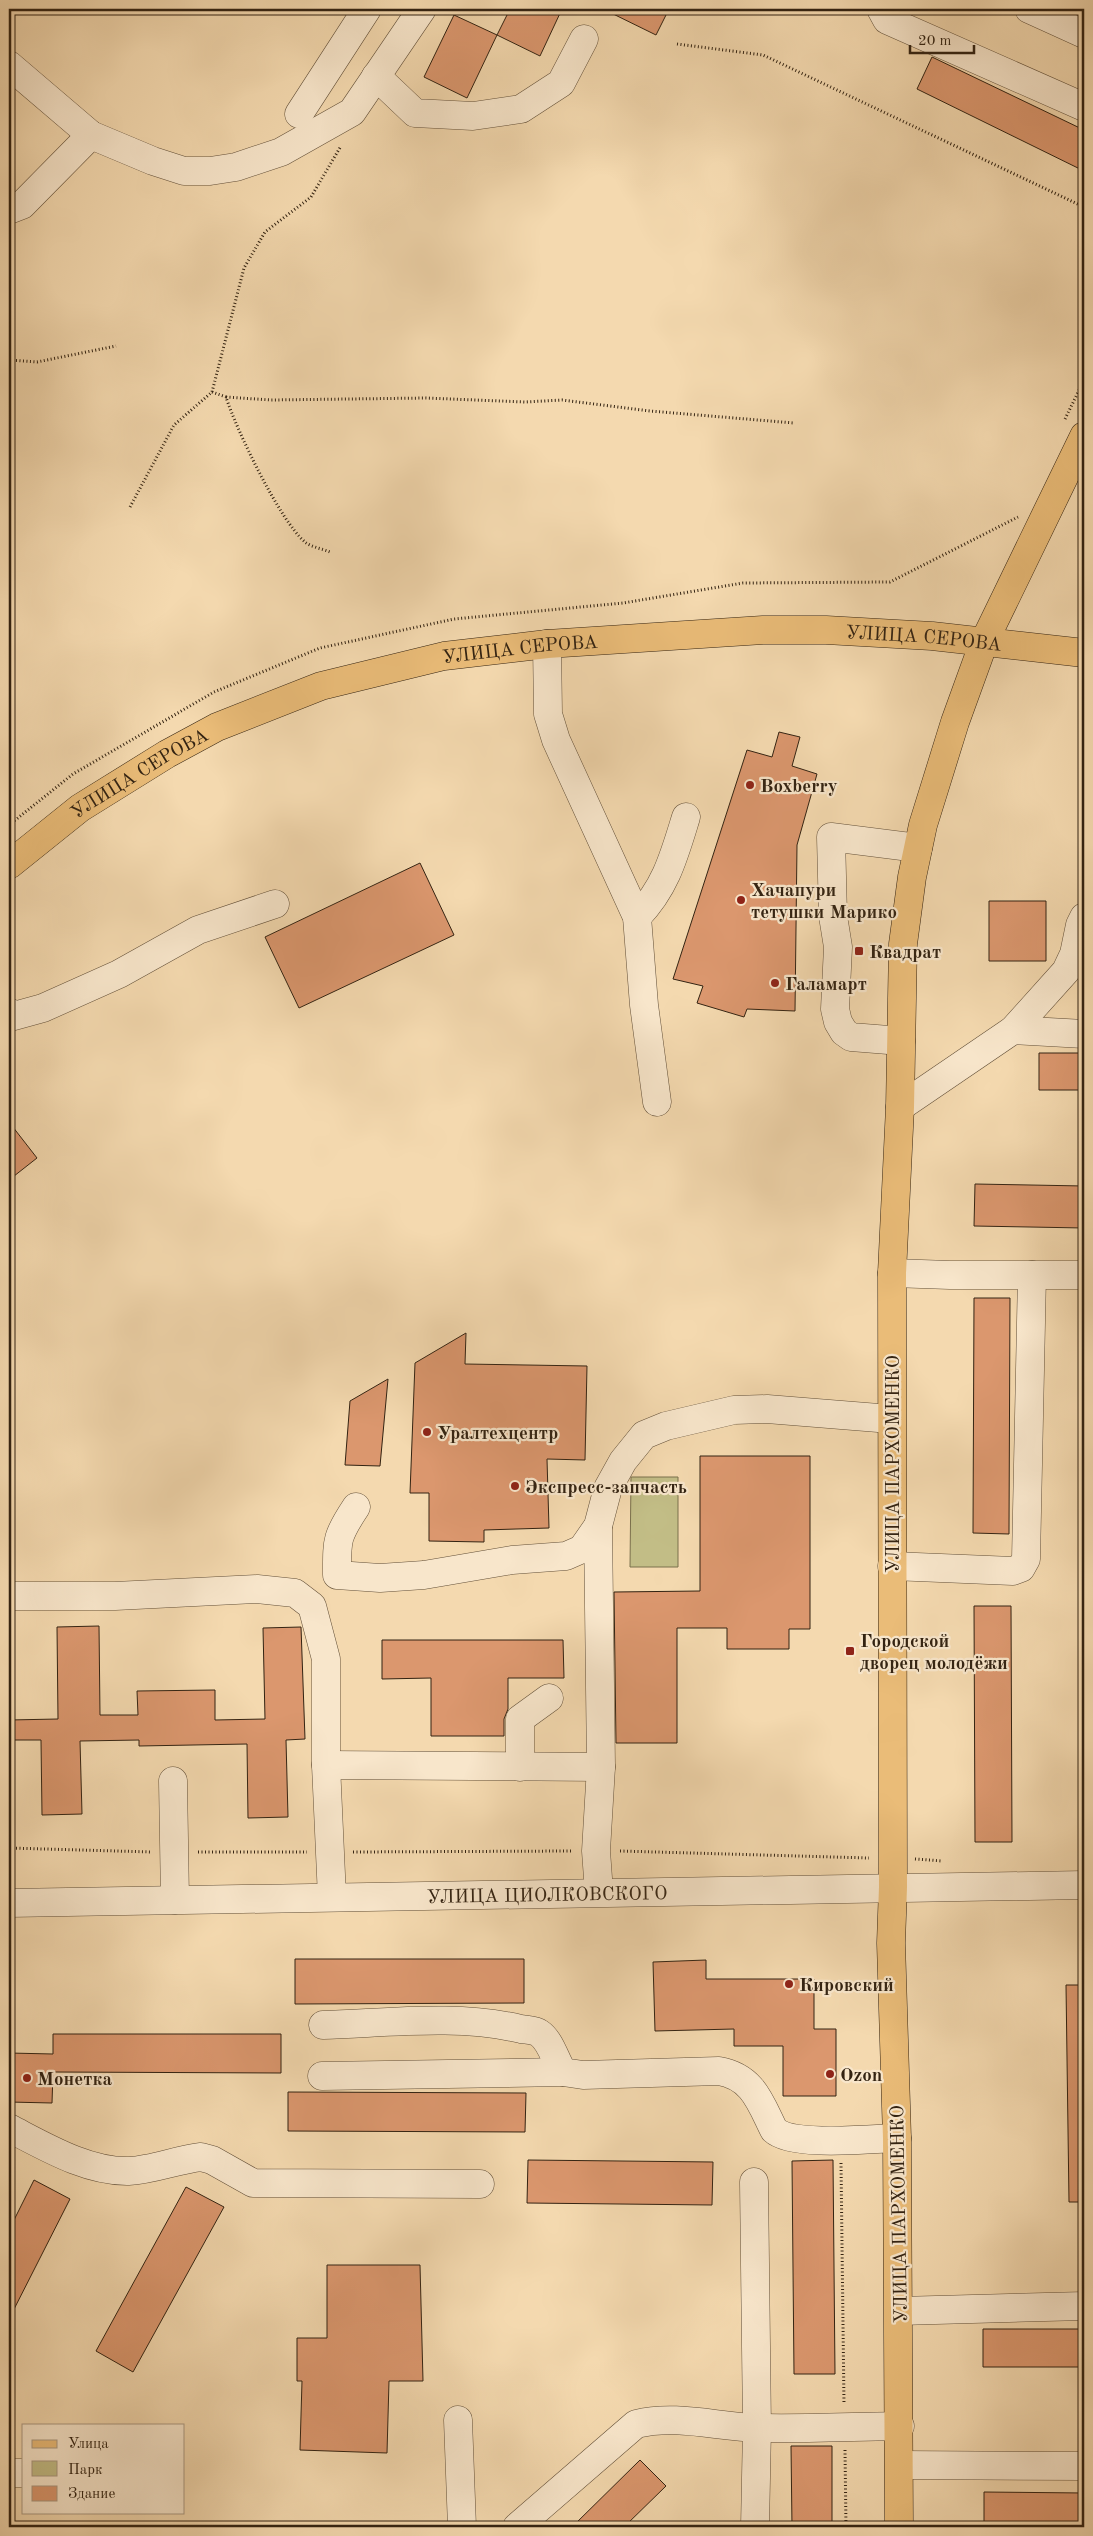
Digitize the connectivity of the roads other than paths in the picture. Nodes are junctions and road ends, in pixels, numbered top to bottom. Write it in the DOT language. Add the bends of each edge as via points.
graph roads {
  1 [pos="367,9"];
  2 [pos="422,9"];
  3 [pos="881,9"];
  4 [pos="1029,9"];
  5 [pos="1084,34"];
  6 [pos="584,39"];
  7 [pos="9,64"];
  8 [pos="376,76"];
  9 [pos="1084,107"];
  10 [pos="298,114"];
  11 [pos="91,135"];
  12 [pos="9,210"];
  13 [pos="1074,429"];
  14 [pos="984,642"];
  15 [pos="546,644"];
  16 [pos="1084,653"];
  17 [pos="686,817"];
  18 [pos="918,848"];
  19 [pos="9,865"];
  20 [pos="275,904"];
  21 [pos="637,917"];
  22 [pos="1084,917"];
  23 [pos="9,1012"];
  24 [pos="1013,1030"];
  25 [pos="1084,1034"];
  26 [pos="901,1041"];
  27 [pos="657,1102"];
  28 [pos="900,1107"];
  29 [pos="892,1273"];
  30 [pos="1032,1274"];
  31 [pos="1084,1275"];
  32 [pos="891,1419"];
  33 [pos="356,1506"];
  34 [pos="598,1526"];
  35 [pos="892,1566"];
  36 [pos="337,1575"];
  37 [pos="9,1596"];
  38 [pos="312,1606"];
  39 [pos="549,1698"];
  40 [pos="326,1765"];
  41 [pos="520,1767"];
  42 [pos="601,1767"];
  43 [pos="173,1781"];
  44 [pos="1084,1885"];
  45 [pos="893,1887"];
  46 [pos="599,1892"];
  47 [pos="332,1897"];
  48 [pos="175,1900"];
  49 [pos="9,1903"];
  50 [pos="323,2025"];
  51 [pos="563,2072"];
  52 [pos="322,2076"];
  53 [pos="9,2128"];
  54 [pos="897,2138"];
  55 [pos="754,2182"];
  56 [pos="480,2184"];
  57 [pos="1084,2306"];
  58 [pos="899,2311"];
  59 [pos="458,2420"];
  60 [pos="900,2426"];
  61 [pos="757,2428"];
  62 [pos="900,2465"];
  63 [pos="1084,2466"];
  64 [pos="22,2472"];
  65 [pos="9,2473"];
  66 [pos="462,2527"];
  67 [pos="516,2527"];
  68 [pos="755,2527"];
  69 [pos="899,2527"];
  1 -- 10 [label="street"];
  2 -- 8 [label="street"];
  3 -- 9 [label="street" via="887,20"];
  4 -- 5 [label="street"];
  6 -- 8 [label="street" via="561,83 521,109 473,116 415,113"];
  7 -- 11 [label="street"];
  8 -- 11 [label="street" via="352,112 281,152 236,167 184,171"];
  11 -- 12 [label="street" via="22,205"];
  13 -- 14 [label="main road, УЛИЦА ПАРХОМЕНКО"];
  14 -- 15 [label="main road, УЛИЦА СЕРОВА" via="885,633 763,630"];
  14 -- 16 [label="main road, УЛИЦА СЕРОВА"];
  14 -- 18 [label="main road, УЛИЦА ПАРХОМЕНКО" via="955,722"];
  15 -- 19 [label="main road, УЛИЦА СЕРОВА" via="444,656 329,684 217,727 80,808"];
  15 -- 21 [label="street" via="548,714 556,740"];
  17 -- 21 [label="street" via="668,876 650,904"];
  18 -- 26 [label="main road, УЛИЦА ПАРХОМЕНКО" via="903,944"];
  18 -- 26 [label="street" via="831,838 833,916 838,947 835,1009 838,1022 851,1037"];
  20 -- 23 [label="street" via="198,930 119,974 43,1008 14,1016"];
  21 -- 27 [label="street"];
  22 -- 24 [label="street" via="1066,971"];
  24 -- 25 [label="street"];
  24 -- 28 [label="street"];
  26 -- 28 [label="main road, УЛИЦА ПАРХОМЕНКО"];
  28 -- 29 [label="main road, УЛИЦА ПАРХОМЕНКО"];
  29 -- 30 [label="street"];
  29 -- 32 [label="main road, УЛИЦА ПАРХОМЕНКО"];
  30 -- 31 [label="street"];
  30 -- 35 [label="street" via="1026,1559 1021,1568 1013,1571"];
  32 -- 34 [label="street" via="767,1408 734,1410 666,1426 644,1435 623,1461 608,1488"];
  32 -- 35 [label="main road, УЛИЦА ПАРХОМЕНКО"];
  33 -- 36 [label="street" via="340,1532"];
  34 -- 36 [label="street" via="582,1549 566,1556 512,1560 424,1575 380,1578"];
  34 -- 42 [label="street"];
  35 -- 45 [label="main road, УЛИЦА ПАРХОМЕНКО"];
  36 -- 38 [label="street"];
  37 -- 38 [label="street" via="115,1596 257,1590 295,1593"];
  38 -- 40 [label="street" via="326,1659"];
  39 -- 41 [label="street" via="520,1719"];
  40 -- 41 [label="street"];
  40 -- 47 [label="street"];
  41 -- 42 [label="street"];
  42 -- 46 [label="street" via="596,1851"];
  43 -- 48 [label="street"];
  44 -- 45 [label="street, УЛИЦА ЦИОЛКОВСКОГО"];
  45 -- 46 [label="street, УЛИЦА ЦИОЛКОВСКОГО"];
  45 -- 54 [label="main road, УЛИЦА ПАРХОМЕНКО" via="891,1944"];
  46 -- 47 [label="street, УЛИЦА ЦИОЛКОВСКОГО"];
  47 -- 48 [label="street, УЛИЦА ЦИОЛКОВСКОГО"];
  48 -- 49 [label="street, УЛИЦА ЦИОЛКОВСКОГО"];
  50 -- 51 [label="street" via="446,2021 506,2025 539,2033"];
  51 -- 52 [label="street"];
  51 -- 54 [label="street" via="583,2075 719,2071 735,2074 755,2092 779,2135 814,2140"];
  53 -- 56 [label="street" via="80,2161 111,2170 130,2171 201,2157 253,2183"];
  54 -- 58 [label="main road, УЛИЦА ПАРХОМЕНКО"];
  55 -- 61 [label="street"];
  57 -- 58 [label="street"];
  58 -- 60 [label="main road, УЛИЦА ПАРХОМЕНКО"];
  59 -- 66 [label="street"];
  60 -- 61 [label="street"];
  60 -- 62 [label="main road, УЛИЦА ПАРХОМЕНКО"];
  61 -- 67 [label="street" via="669,2419 636,2424"];
  61 -- 68 [label="street"];
  62 -- 63 [label="street"];
  62 -- 69 [label="main road, УЛИЦА ПАРХОМЕНКО"];
  64 -- 65 [label="street"];
}
